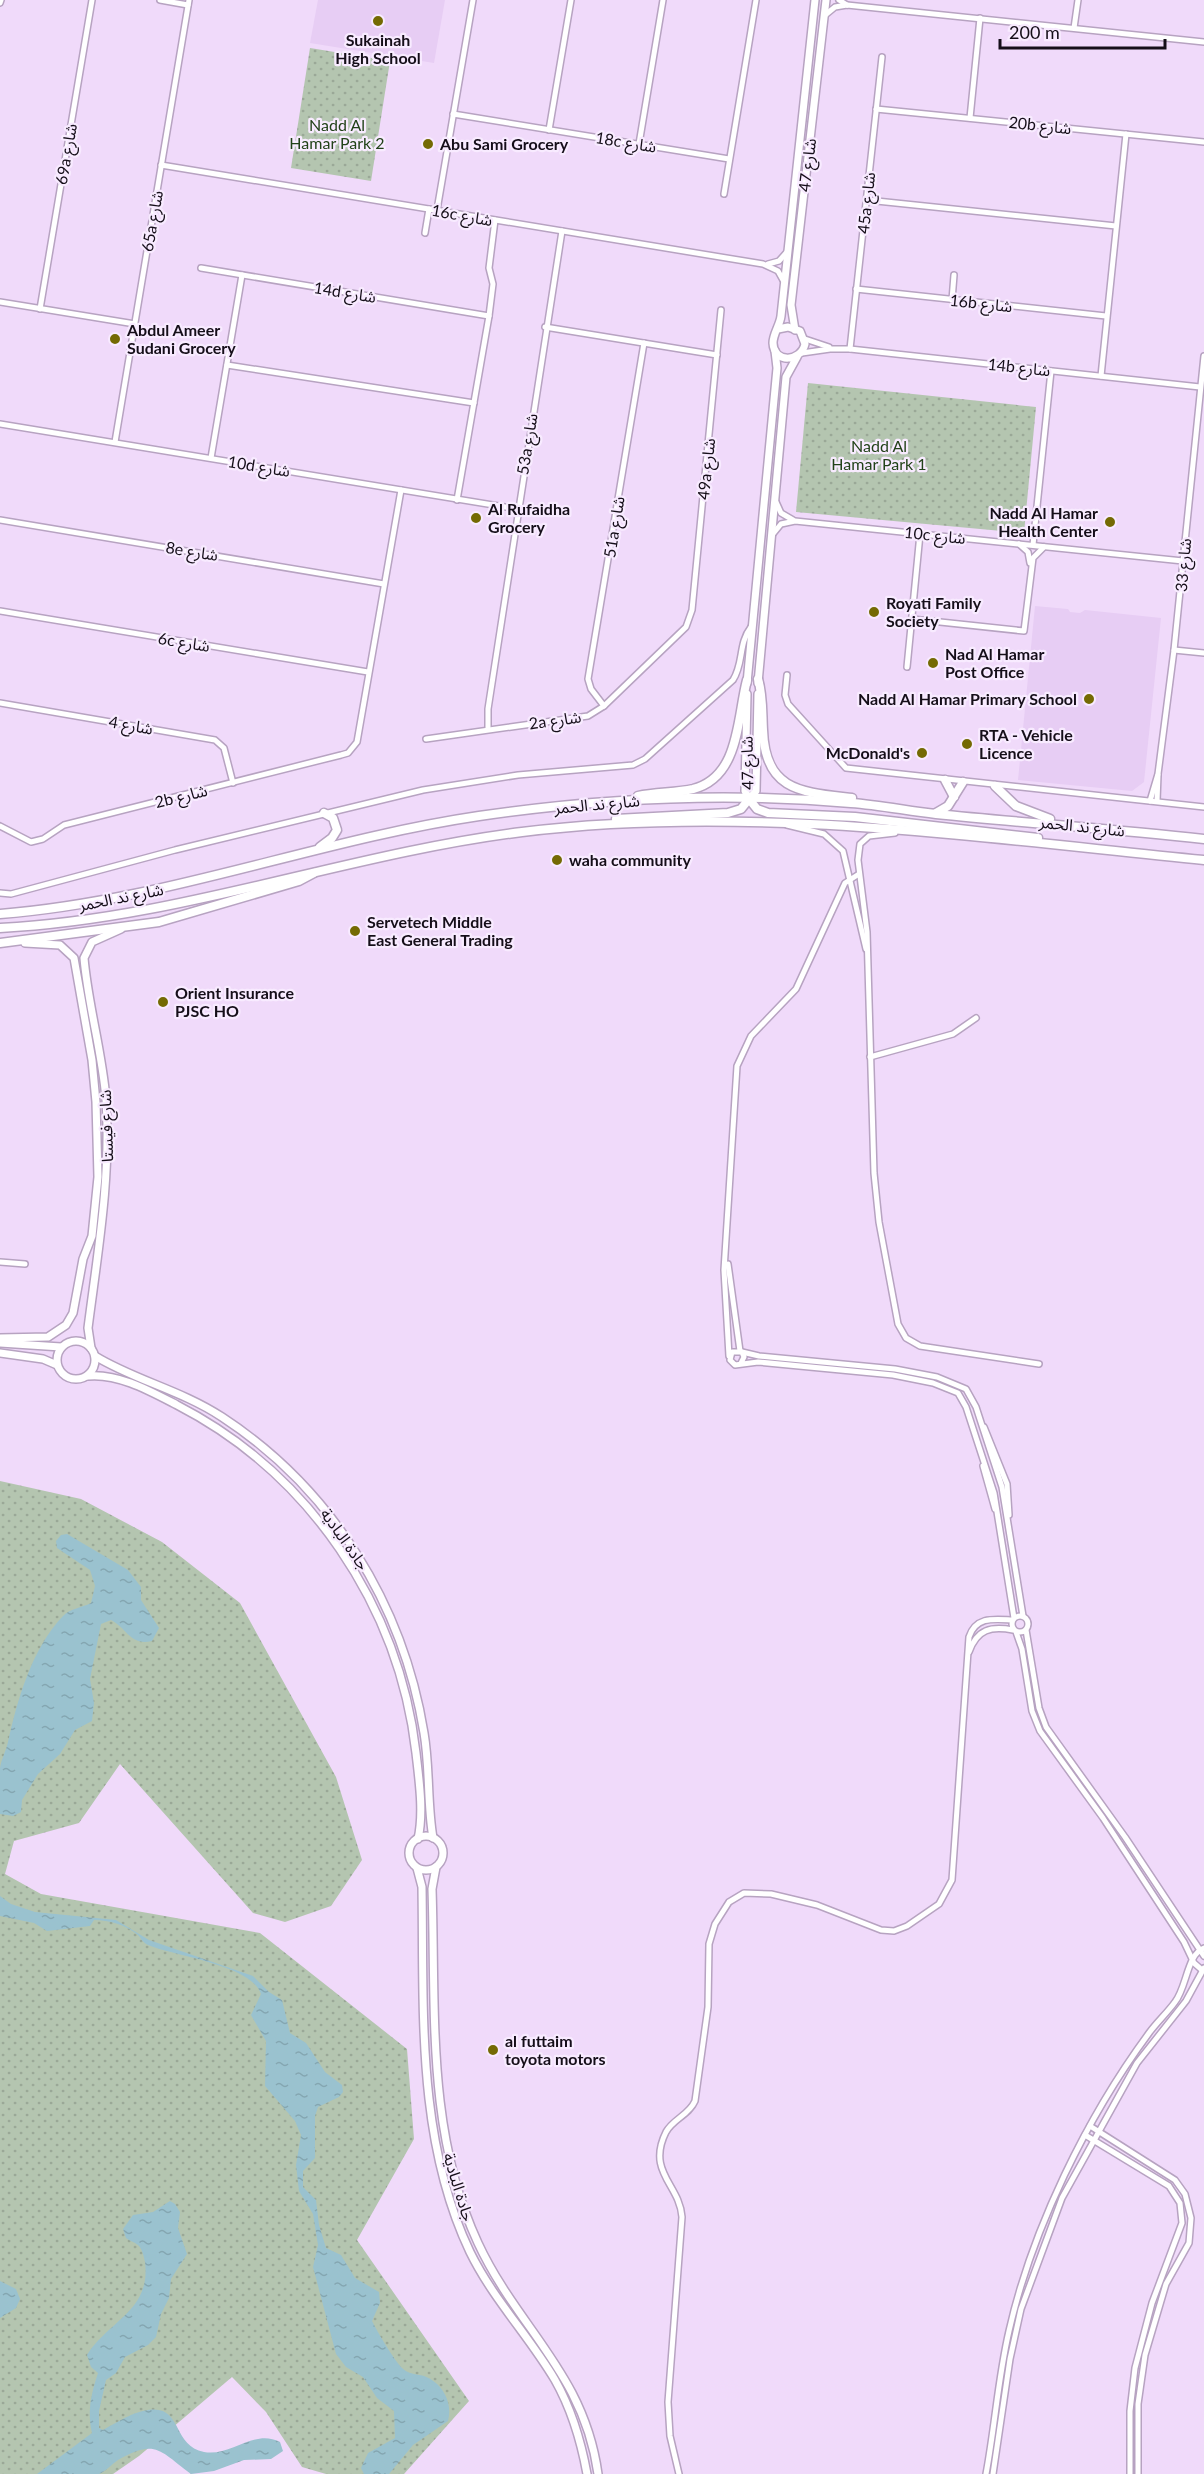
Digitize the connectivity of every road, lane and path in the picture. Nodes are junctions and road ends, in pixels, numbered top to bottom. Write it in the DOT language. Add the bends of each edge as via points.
graph roads {
  1 [pos="92,0"];
  2 [pos="160,0"];
  3 [pos="473,0"];
  4 [pos="571,0"];
  5 [pos="663,0"];
  6 [pos="756,0"];
  7 [pos="815,0"];
  8 [pos="826,0"];
  9 [pos="839,0"];
  10 [pos="1078,0"];
  11 [pos="188,2"];
  12 [pos="847,4"];
  13 [pos="824,17"];
  14 [pos="980,18"];
  15 [pos="1074,28"];
  16 [pos="1204,42"];
  17 [pos="882,57"];
  18 [pos="876,109"];
  19 [pos="453,114"];
  20 [pos="970,118"];
  21 [pos="549,130"];
  22 [pos="1126,134"];
  23 [pos="1204,142"];
  24 [pos="639,144"];
  25 [pos="729,159"];
  26 [pos="161,165"];
  27 [pos="724,194"];
  28 [pos="867,200"];
  29 [pos="429,209"];
  30 [pos="437,210"];
  31 [pos="495,220"];
  32 [pos="1116,226"];
  33 [pos="562,231"];
  34 [pos="425,233"];
  35 [pos="788,249"];
  36 [pos="763,264"];
  37 [pos="201,268"];
  38 [pos="242,275"];
  39 [pos="954,275"];
  40 [pos="784,283"];
  41 [pos="856,289"];
  42 [pos="952,300"];
  43 [pos="0,302"];
  44 [pos="40,309"];
  45 [pos="721,310"];
  46 [pos="489,316"];
  47 [pos="1106,316"];
  48 [pos="135,324"];
  49 [pos="545,327"];
  50 [pos="778,329"];
  51 [pos="795,330"];
  52 [pos="805,339"];
  53 [pos="644,343"];
  54 [pos="837,348"];
  55 [pos="849,349"];
  56 [pos="775,351"];
  57 [pos="717,355"];
  58 [pos="799,355"];
  59 [pos="1204,356"];
  60 [pos="227,365"];
  61 [pos="1052,371"];
  62 [pos="1101,376"];
  63 [pos="1200,387"];
  64 [pos="474,403"];
  65 [pos="0,424"];
  66 [pos="115,442"];
  67 [pos="211,459"];
  68 [pos="401,490"];
  69 [pos="775,496"];
  70 [pos="457,500"];
  71 [pos="518,509"];
  72 [pos="0,520"];
  73 [pos="795,521"];
  74 [pos="920,534"];
  75 [pos="771,537"];
  76 [pos="1017,544"];
  77 [pos="1033,545"];
  78 [pos="1044,547"];
  79 [pos="1183,561"];
  80 [pos="1030,570"];
  81 [pos="384,584"];
  82 [pos="0,611"];
  83 [pos="912,620"];
  84 [pos="686,627"];
  85 [pos="751,627"];
  86 [pos="1174,650"];
  87 [pos="1204,653"];
  88 [pos="907,667"];
  89 [pos="368,672"];
  90 [pos="787,675"];
  91 [pos="758,679"];
  92 [pos="747,680"];
  93 [pos="0,703"];
  94 [pos="604,706"];
  95 [pos="488,729"];
  96 [pos="426,739"];
  97 [pos="945,780"];
  98 [pos="963,782"];
  99 [pos="233,783"];
  100 [pos="995,786"];
  101 [pos="954,797"];
  102 [pos="749,799"];
  103 [pos="618,801"];
  104 [pos="1154,801"];
  105 [pos="892,807"];
  106 [pos="1204,807"];
  107 [pos="324,813"];
  108 [pos="934,813"];
  109 [pos="783,823"];
  110 [pos="1065,824"];
  111 [pos="0,826"];
  112 [pos="550,829"];
  113 [pos="930,833"];
  114 [pos="1204,839"];
  115 [pos="317,849"];
  116 [pos="1085,849"];
  117 [pos="1204,860"];
  118 [pos="320,869"];
  119 [pos="859,874"];
  120 [pos="850,877"];
  121 [pos="0,893"];
  122 [pos="0,914"];
  123 [pos="0,928"];
  124 [pos="125,928"];
  125 [pos="0,943"];
  126 [pos="10,943"];
  127 [pos="866,951"];
  128 [pos="83,1007"];
  129 [pos="93,1012"];
  130 [pos="976,1018"];
  131 [pos="870,1057"];
  132 [pos="726,1244"];
  133 [pos="0,1262"];
  134 [pos="25,1264"];
  135 [pos="0,1338"];
  136 [pos="0,1343"];
  137 [pos="61,1347"];
  138 [pos="91,1348"];
  139 [pos="741,1352"];
  140 [pos="0,1353"];
  141 [pos="94,1356"];
  142 [pos="729,1356"];
  143 [pos="741,1363"];
  144 [pos="1039,1364"];
  145 [pos="57,1365"];
  146 [pos="88,1376"];
  147 [pos="1023,1616"];
  148 [pos="1013,1619"];
  149 [pos="1026,1630"];
  150 [pos="1015,1631"];
  151 [pos="968,1660"];
  152 [pos="433,1838"];
  153 [pos="418,1839"];
  154 [pos="436,1867"];
  155 [pos="417,1868"];
  156 [pos="1202,1949"];
  157 [pos="1204,1956"];
  158 [pos="1192,1958"];
  159 [pos="1203,1969"];
  160 [pos="1090,2126"];
  161 [pos="1100,2130"];
  162 [pos="1084,2135"];
  163 [pos="1094,2141"];
  164 [pos="1178,2238"];
  165 [pos="1189,2243"];
  166 [pos="1172,2249"];
  167 [pos="1185,2253"];
  168 [pos="587,2474"];
  169 [pos="598,2474"];
  170 [pos="679,2474"];
  171 [pos="986,2474"];
  172 [pos="993,2474"];
  173 [pos="1130,2474"];
  174 [pos="1138,2474"];
  1 -- 44 [label="street, 69a شارع"];
  2 -- 11 [label="street"];
  3 -- 19 [label="street"];
  4 -- 21 [label="street"];
  5 -- 24 [label="street"];
  6 -- 25 [label="street"];
  7 -- 35 [label="street, شارع 47"];
  8 -- 13 [label="street, شارع 47"];
  9 -- 12 [label="street"];
  10 -- 15 [label="street"];
  11 -- 26 [label="street, 65a شارع"];
  12 -- 13 [label="street" via="835,7"];
  12 -- 14 [label="street"];
  13 -- 51 [label="street, شارع 47" via="791,305"];
  14 -- 15 [label="street"];
  14 -- 20 [label="street"];
  15 -- 16 [label="street"];
  17 -- 18 [label="street, 45a شارع"];
  18 -- 20 [label="street, 20b شارع"];
  18 -- 28 [label="street, 45a شارع"];
  19 -- 21 [label="street, 18c شارع"];
  19 -- 30 [label="street"];
  20 -- 22 [label="street, 20b شارع"];
  21 -- 24 [label="street, 18c شارع"];
  22 -- 23 [label="street, 20b شارع"];
  22 -- 32 [label="street"];
  24 -- 25 [label="street, 18c شارع"];
  25 -- 27 [label="street"];
  26 -- 29 [label="street, 16c شارع"];
  26 -- 48 [label="street, 65a شارع"];
  28 -- 32 [label="street"];
  28 -- 41 [label="street, 45a شارع"];
  29 -- 30 [label="street, 16c شارع"];
  29 -- 34 [label="street"];
  30 -- 31 [label="street, 16c شارع"];
  31 -- 33 [label="street, 16c شارع"];
  31 -- 46 [label="street"];
  32 -- 47 [label="street"];
  33 -- 36 [label="street, 16c شارع"];
  33 -- 49 [label="street, 53a شارع"];
  35 -- 36 [label="street" via="779,261"];
  35 -- 40 [label="street, شارع 47"];
  36 -- 40 [label="street" via="778,271"];
  37 -- 38 [label="street, 14d شارع"];
  38 -- 46 [label="street, 14d شارع"];
  38 -- 60 [label="street"];
  39 -- 42 [label="street"];
  40 -- 50 [label="street, شارع 47"];
  41 -- 42 [label="street, 16b شارع"];
  41 -- 55 [label="street, 45a شارع"];
  42 -- 47 [label="street, 16b شارع"];
  43 -- 44 [label="street"];
  44 -- 48 [label="street"];
  45 -- 57 [label="street, 49a شارع"];
  46 -- 64 [label="street"];
  47 -- 62 [label="street"];
  48 -- 66 [label="street, 65a شارع"];
  49 -- 53 [label="street"];
  49 -- 71 [label="street, 53a شارع"];
  50 -- 51 [label="street"];
  50 -- 56 [label="street" via="773,339"];
  51 -- 52 [label="street"];
  52 -- 54 [label="street, 14b شارع"];
  52 -- 58 [label="street"];
  53 -- 57 [label="street"];
  53 -- 94 [label="street, 51a شارع" via="588,679"];
  54 -- 55 [label="street, 14b شارع"];
  54 -- 58 [label="street, 14b شارع"];
  55 -- 61 [label="street, 14b شارع"];
  56 -- 58 [label="street" via="783,358"];
  56 -- 85 [label="street, شارع 47" via="777,368"];
  57 -- 84 [label="street, 49a شارع" via="692,610"];
  58 -- 69 [label="street, شارع 47" via="786,377"];
  59 -- 63 [label="street, شارع 33"];
  60 -- 64 [label="street"];
  60 -- 67 [label="street"];
  61 -- 62 [label="street, 14b شارع"];
  61 -- 77 [label="street"];
  62 -- 63 [label="street, 14b شارع"];
  63 -- 79 [label="street, شارع 33"];
  64 -- 70 [label="street"];
  65 -- 66 [label="street, 10d شارع"];
  66 -- 67 [label="street, 10d شارع"];
  67 -- 68 [label="street, 10d شارع"];
  68 -- 70 [label="street, 10d شارع"];
  68 -- 81 [label="street"];
  69 -- 73 [label="street" via="781,513"];
  69 -- 75 [label="street, شارع 47"];
  70 -- 71 [label="street, 10d شارع"];
  71 -- 95 [label="street, 53a شارع"];
  72 -- 81 [label="street, 8e شارع"];
  73 -- 74 [label="street, 10c شارع"];
  73 -- 75 [label="street" via="781,524"];
  74 -- 76 [label="street, 10c شارع"];
  74 -- 83 [label="street"];
  75 -- 91 [label="street, شارع 47"];
  76 -- 77 [label="street, 10c شارع"];
  76 -- 80 [label="street" via="1028,552"];
  77 -- 78 [label="street, 10c شارع"];
  78 -- 79 [label="street, 10c شارع"];
  78 -- 80 [label="street" via="1035,555"];
  79 -- 86 [label="street, شارع 33"];
  80 -- 83 [label="street" via="1024,631"];
  81 -- 89 [label="street"];
  82 -- 89 [label="street, 6c شارع"];
  83 -- 88 [label="street"];
  84 -- 94 [label="street, 2a شارع"];
  85 -- 92 [label="street, شارع 47"];
  85 -- 107 [label="street" via="741,643 733,680 639,763 473,781"];
  86 -- 87 [label="street"];
  86 -- 104 [label="street, شارع 33"];
  89 -- 99 [label="street, 2b شارع" via="357,742 348,753"];
  90 -- 97 [label="street, شارع ند الحمر" via="785,695 791,708 841,765 852,770"];
  91 -- 102 [label="street, شارع 47" via="756,790"];
  91 -- 105 [label="main road" via="764,750 778,777 808,793 881,801"];
  92 -- 102 [label="street, شارع 47" via="745,791"];
  92 -- 103 [label="main road" via="733,750 715,778 690,789"];
  93 -- 99 [label="street, شارع 4" via="215,740 224,748"];
  94 -- 95 [label="street, 2a شارع" via="582,718"];
  95 -- 96 [label="street, 2a شارع"];
  97 -- 98 [label="street, شارع ند الحمر"];
  97 -- 101 [label="main road"];
  98 -- 100 [label="street, شارع ند الحمر"];
  98 -- 101 [label="main road"];
  99 -- 111 [label="street, 2b شارع" via="60,827 35,842 22,840"];
  100 -- 104 [label="street, شارع ند الحمر"];
  100 -- 110 [label="main road" via="1022,809"];
  101 -- 108 [label="main road" via="948,806"];
  102 -- 103 [label="main road, شارع ند الحمر"];
  102 -- 105 [label="main road, شارع ند الحمر"];
  102 -- 112 [label="main road" via="741,809 728,813 648,816"];
  102 -- 116 [label="main road" via="757,809 768,813 875,819 1062,841"];
  103 -- 115 [label="main road, شارع ند الحمر" via="455,820"];
  104 -- 106 [label="street, شارع ند الحمر"];
  105 -- 108 [label="main road, شارع ند الحمر"];
  107 -- 115 [label="main road" via="333,818 337,830"];
  107 -- 121 [label="street" via="11,894"];
  108 -- 110 [label="main road, شارع ند الحمر"];
  109 -- 112 [label="main road, شارع ند الحمر" via="655,823"];
  109 -- 113 [label="main road, شارع ند الحمر"];
  109 -- 120 [label="street" via="832,838 843,851"];
  110 -- 114 [label="main road, شارع ند الحمر"];
  112 -- 118 [label="main road, شارع ند الحمر"];
  113 -- 116 [label="main road, شارع ند الحمر"];
  113 -- 119 [label="street" via="869,836 858,849"];
  115 -- 122 [label="main road, شارع ند الحمر" via="132,896"];
  116 -- 117 [label="main road, شارع ند الحمر"];
  118 -- 123 [label="main road, شارع ند الحمر" via="123,916"];
  118 -- 124 [label="main road" via="299,881 227,903"];
  119 -- 120 [label="street"];
  119 -- 127 [label="street" via="865,906"];
  120 -- 127 [label="street"];
  120 -- 132 [label="street" via="796,989 751,1036 740,1056"];
  124 -- 126 [label="main road"];
  124 -- 129 [label="street, شارع فيستا" via="94,940 85,950"];
  125 -- 126 [label="main road"];
  126 -- 128 [label="street, شارع فيستا" via="56,944 69,951 75,962"];
  127 -- 131 [label="street"];
  128 -- 129 [label="street"];
  128 -- 135 [label="street, شارع فيستا" via="99,1140 92,1236 83,1258 73,1313 66,1325 48,1337"];
  129 -- 138 [label="street, شارع فيستا" via="106,1097 108,1173 88,1328"];
  130 -- 131 [label="street" via="953,1034"];
  131 -- 144 [label="street" via="876,1197 900,1329 920,1346"];
  132 -- 139 [label="street"];
  132 -- 142 [label="street"];
  133 -- 134 [label="street"];
  136 -- 137 [label="street"];
  137 -- 138 [label="street" via="76,1341"];
  137 -- 145 [label="street"];
  138 -- 141 [label="street"];
  139 -- 142 [label="street" via="733,1351"];
  139 -- 143 [label="street"];
  139 -- 147 [label="street" via="916,1372 961,1385 976,1407 1002,1487"];
  140 -- 145 [label="street" via="40,1358"];
  141 -- 146 [label="street" via="94,1367"];
  141 -- 152 [label="street, جادة البادية" via="201,1404 242,1431 297,1478 344,1534 382,1597 409,1665 425,1736"];
  142 -- 143 [label="street" via="732,1364"];
  143 -- 148 [label="street" via="893,1375 948,1387 958,1393 983,1458 1002,1528"];
  145 -- 146 [label="street" via="69,1379"];
  146 -- 153 [label="street, جادة البادية" via="108,1376 150,1392 228,1436 285,1481 340,1548 382,1623 404,1688 417,1762"];
  147 -- 148 [label="street"];
  147 -- 149 [label="street" via="1028,1622"];
  148 -- 150 [label="street"];
  148 -- 151 [label="street" via="986,1619 975,1626 969,1637"];
  149 -- 150 [label="street"];
  149 -- 156 [label="street" via="1039,1708 1046,1727"];
  150 -- 151 [label="street" via="994,1627 980,1633"];
  150 -- 158 [label="street" via="1040,1731 1116,1836"];
  151 -- 170 [label="street" via="952,1880 939,1904 901,1930 888,1932 809,1902 751,1892 729,1902 715,1924 708,1954 708,2007 694,2101 668,2130 661,2155 662,2172 682,2217 668,2402 670,2436"];
  152 -- 153 [label="street"];
  152 -- 154 [label="street" via="443,1849 443,1858"];
  153 -- 155 [label="street" via="409,1854"];
  154 -- 155 [label="street"];
  154 -- 169 [label="street, جادة البادية" via="432,1889 438,2088 451,2167 471,2228 492,2271 575,2395 591,2439"];
  155 -- 168 [label="street, جادة البادية" via="422,1887 428,2089 444,2182 479,2270 562,2393 577,2429"];
  156 -- 157 [label="street"];
  156 -- 158 [label="street"];
  158 -- 159 [label="street"];
  158 -- 160 [label="street" via="1179,1996 1141,2045"];
  159 -- 161 [label="street" via="1186,2001 1141,2057"];
  160 -- 161 [label="street"];
  160 -- 162 [label="street"];
  161 -- 163 [label="street"];
  161 -- 165 [label="street" via="1181,2186 1191,2218"];
  162 -- 163 [label="street"];
  162 -- 171 [label="street" via="1043,2226 1018,2298 1004,2357"];
  163 -- 164 [label="street" via="1174,2191 1183,2216"];
  163 -- 172 [label="street" via="1062,2198 1029,2284 1010,2359"];
  164 -- 165 [label="street"];
  164 -- 166 [label="street"];
  165 -- 167 [label="street"];
  166 -- 167 [label="street"];
  166 -- 173 [label="street" via="1152,2303 1135,2368"];
  167 -- 174 [label="street" via="1166,2284 1145,2355 1138,2404"];
}
